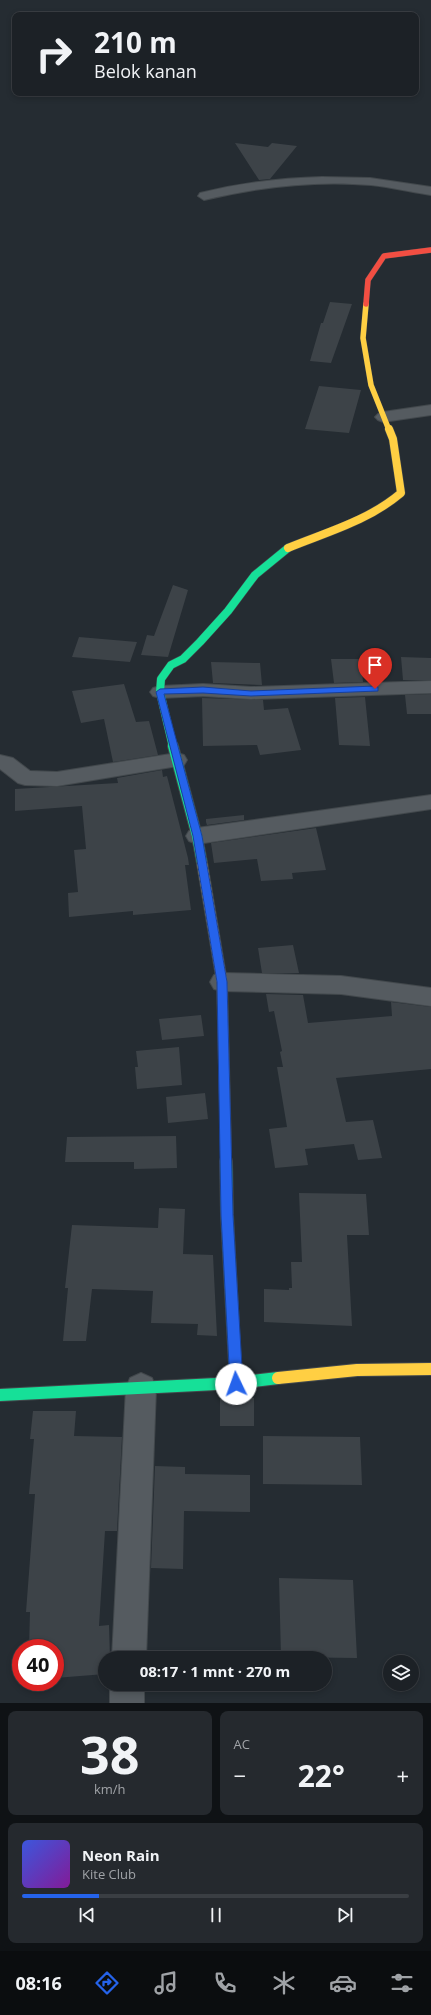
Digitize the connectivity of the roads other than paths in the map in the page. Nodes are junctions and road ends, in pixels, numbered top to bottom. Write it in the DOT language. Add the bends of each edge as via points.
graph roads {
  1 [pos="431,191"];
  2 [pos="204,196"];
  3 [pos="431,250"];
  4 [pos="431,410"];
  5 [pos="383,417"];
  6 [pos="431,687"];
  7 [pos="160,692"];
  8 [pos="177,760"];
  9 [pos="0,762"];
  10 [pos="431,802"];
  11 [pos="197,836"];
  12 [pos="222,982"];
  13 [pos="431,997"];
  14 [pos="431,1369"];
  15 [pos="236,1384"];
  16 [pos="140,1388"];
  17 [pos="0,1395"];
  18 [pos="128,1651"];
  19 [pos="127,1691"];
  20 [pos="126,1703"];
  1 -- 2 [label="street" via="363,181 312,181 248,186"];
  3 -- 5 [label="street" via="384,256 368,280 363,338 371,385"];
  4 -- 5 [label="street"];
  5 -- 7 [label="street" via="393,439 401,493 391,503 368,516 285,549 255,575 200,642 183,659 171,665 161,679"];
  6 -- 7 [label="street" via="251,693 203,690"];
  7 -- 8 [label="street"];
  8 -- 9 [label="street" via="57,779 25,778 6,763"];
  8 -- 11 [label="street"];
  10 -- 11 [label="street"];
  11 -- 12 [label="street"];
  12 -- 13 [label="street" via="341,985"];
  12 -- 15 [label="street" via="227,1215"];
  14 -- 15 [label="street" via="357,1370"];
  15 -- 16 [label="street"];
  16 -- 17 [label="street"];
  16 -- 18 [label="street"];
  19 -- 20 [label="street"];
}
